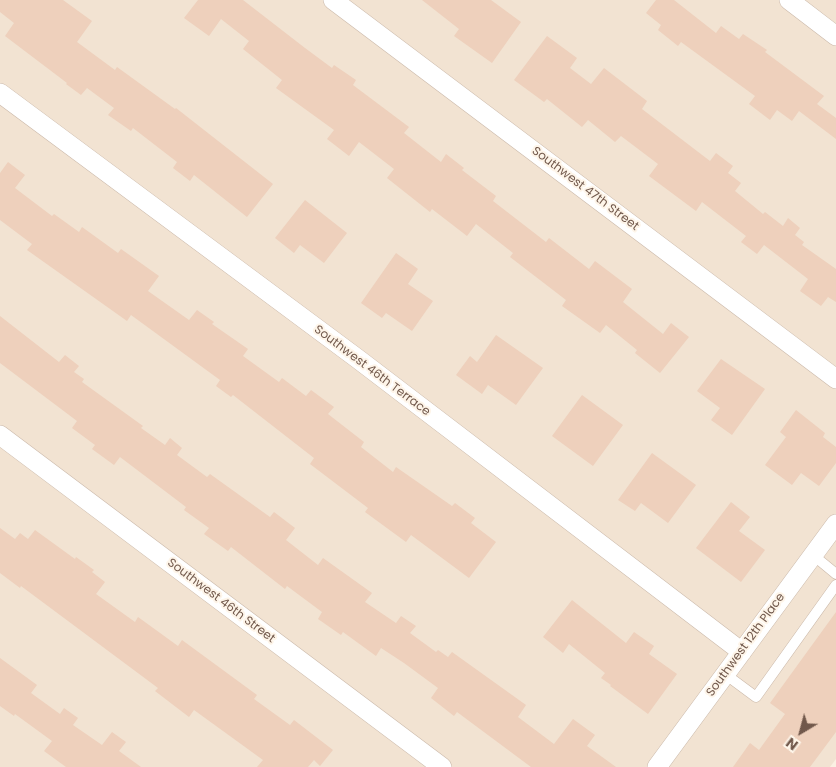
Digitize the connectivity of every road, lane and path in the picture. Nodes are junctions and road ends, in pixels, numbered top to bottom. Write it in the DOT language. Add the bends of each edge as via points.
graph roads {
  1 [pos="333,0"];
  2 [pos="788,0"];
  3 [pos="836,36"];
  4 [pos="0,93"];
  5 [pos="836,379"];
  6 [pos="0,435"];
  7 [pos="836,524"];
  8 [pos="813,555"];
  9 [pos="836,574"];
  10 [pos="836,585"];
  11 [pos="742,652"];
  12 [pos="725,674"];
  13 [pos="442,767"];
  14 [pos="657,767"];
  1 -- 5 [label="street, Southwest 47th Street"];
  2 -- 3 [label="street"];
  4 -- 11 [label="street, Southwest 46th Terrace" via="358,359"];
  6 -- 13 [label="street, Southwest 46th Street"];
  7 -- 8 [label="street, Southwest 12th Place"];
  8 -- 9 [label="lane"];
  8 -- 11 [label="street, Southwest 12th Place"];
  10 -- 12 [label="lane" via="756,697"];
  11 -- 12 [label="street, Southwest 12th Place"];
  12 -- 14 [label="street, Southwest 12th Place"];
}
